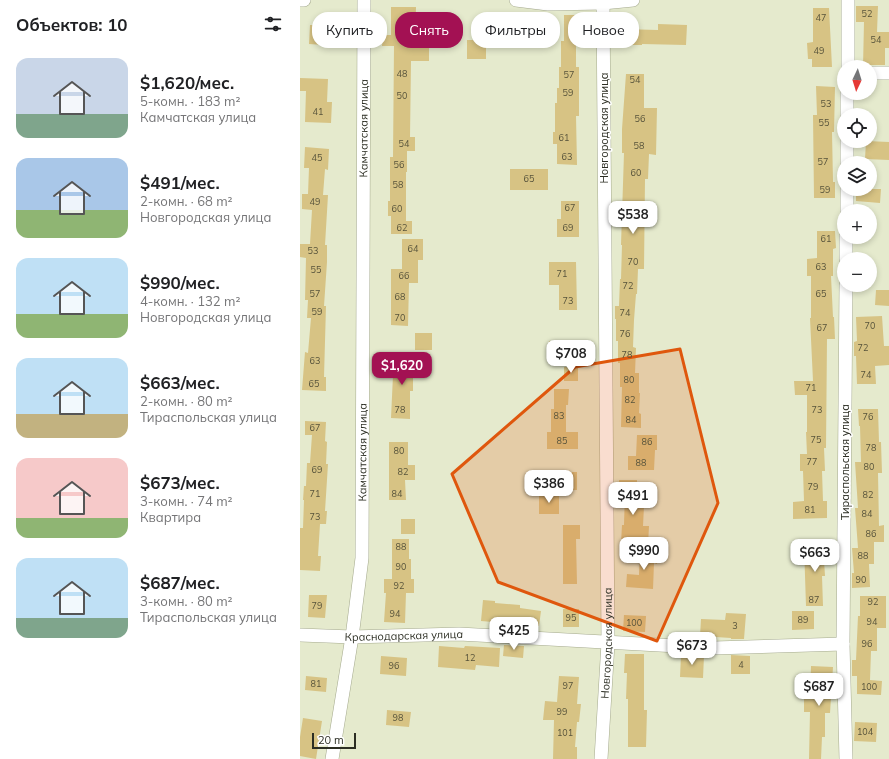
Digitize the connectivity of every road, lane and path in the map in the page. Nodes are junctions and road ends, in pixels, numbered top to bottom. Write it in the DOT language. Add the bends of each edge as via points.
graph roads {
  1 [pos="300,0"];
  2 [pos="304,0"];
  3 [pos="364,0"];
  4 [pos="516,0"];
  5 [pos="633,0"];
  6 [pos="848,0"];
  7 [pos="603,2"];
  8 [pos="848,60"];
  9 [pos="877,73"];
  10 [pos="889,73"];
  11 [pos="846,292"];
  12 [pos="300,635"];
  13 [pos="352,637"];
  14 [pos="608,643"];
  15 [pos="843,644"];
  16 [pos="332,759"];
  17 [pos="601,759"];
  18 [pos="846,759"];
  1 -- 2 [label="street"];
  3 -- 13 [label="street, Камчатская улица" via="362,558"];
  4 -- 7 [label="street" via="548,4"];
  5 -- 7 [label="street"];
  6 -- 8 [label="street"];
  7 -- 14 [label="street, Новгородская улица"];
  9 -- 10 [label="street"];
  11 -- 15 [label="street, Тираспольская улица"];
  12 -- 13 [label="street, Краснодарская улица"];
  13 -- 14 [label="street, Краснодарская улица" via="459,634"];
  13 -- 16 [label="street, Камчатская улица"];
  14 -- 15 [label="street, Краснодарская улица" via="714,648"];
  14 -- 17 [label="street, Новгородская улица"];
  15 -- 18 [label="street, Тираспольская улица"];
}
